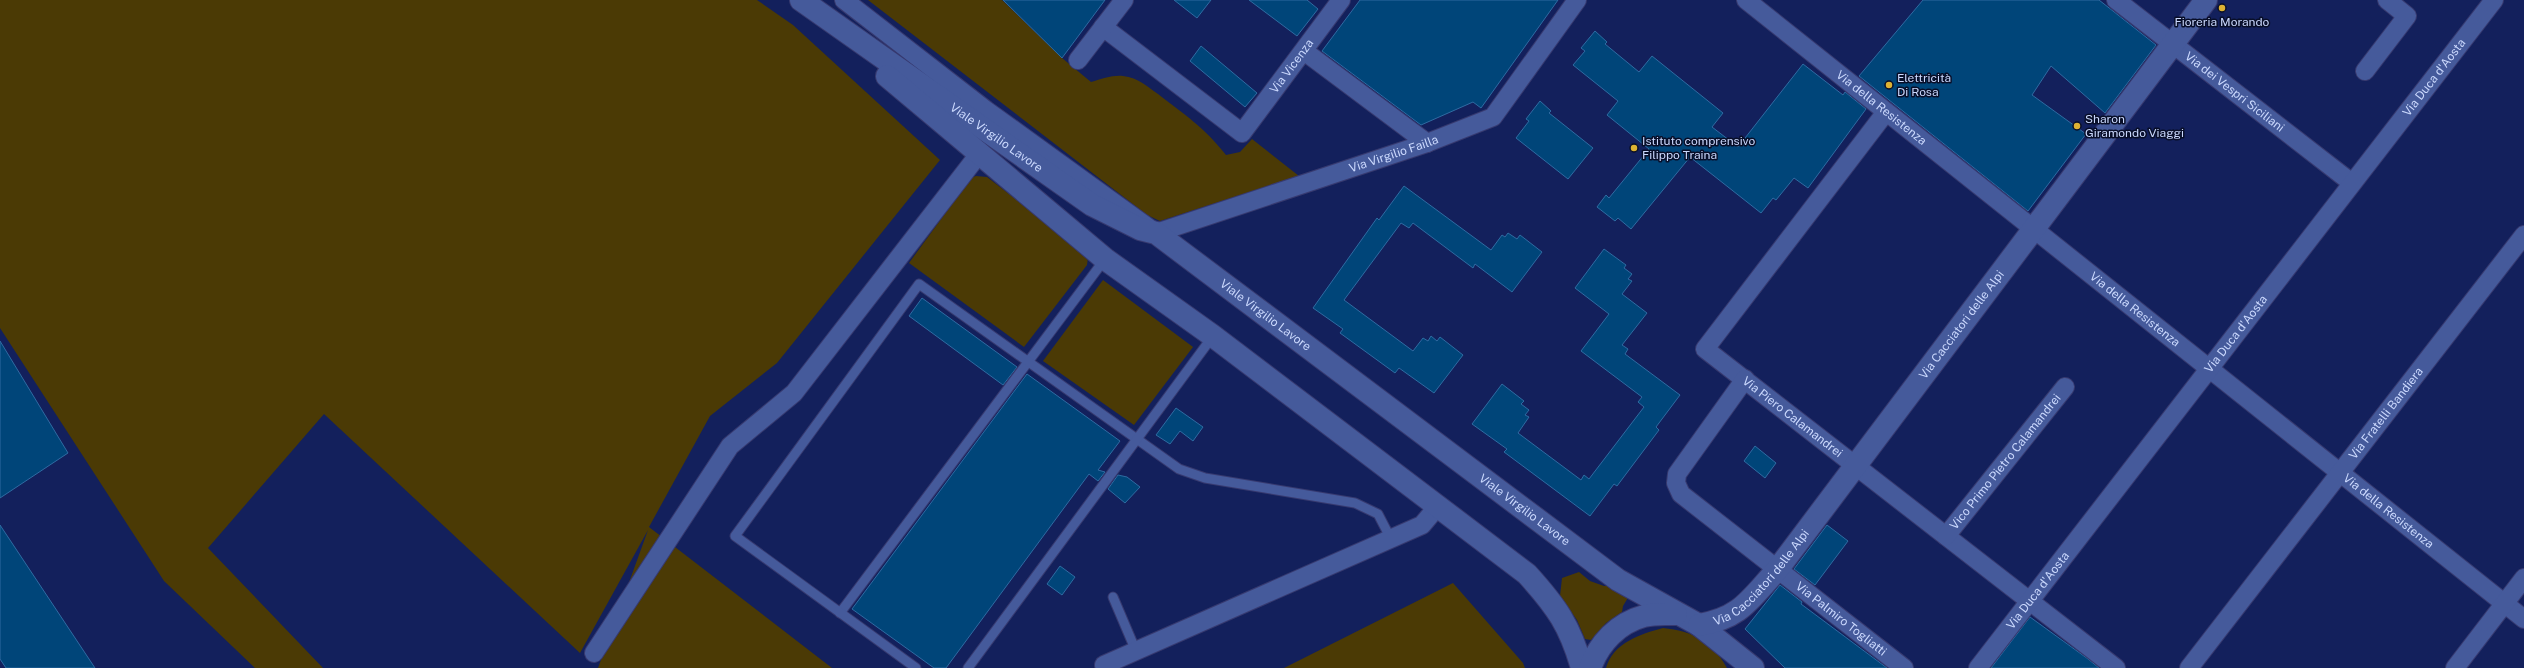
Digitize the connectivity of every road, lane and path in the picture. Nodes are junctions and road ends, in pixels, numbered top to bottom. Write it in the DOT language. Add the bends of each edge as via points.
graph roads {
  1 [pos="801,0"];
  2 [pos="844,0"];
  3 [pos="1124,0"];
  4 [pos="1341,0"];
  5 [pos="1576,0"];
  6 [pos="2116,0"];
  7 [pos="2206,0"];
  8 [pos="2387,0"];
  9 [pos="2494,0"];
  10 [pos="1750,1"];
  11 [pos="824,18"];
  12 [pos="1103,27"];
  13 [pos="2174,44"];
  14 [pos="1304,51"];
  15 [pos="1078,60"];
  16 [pos="2365,71"];
  17 [pos="1886,112"];
  18 [pos="1427,143"];
  19 [pos="979,154"];
  20 [pos="2352,183"];
  21 [pos="2033,230"];
  22 [pos="1156,233"];
  23 [pos="2524,235"];
  24 [pos="1105,259"];
  25 [pos="1213,336"];
  26 [pos="1029,362"];
  27 [pos="2209,369"];
  28 [pos="1745,380"];
  29 [pos="2065,387"];
  30 [pos="1137,439"];
  31 [pos="1854,465"];
  32 [pos="2340,473"];
  33 [pos="1438,506"];
  34 [pos="1946,536"];
  35 [pos="1391,539"];
  36 [pos="1777,570"];
  37 [pos="2524,578"];
  38 [pos="1113,597"];
  39 [pos="2030,601"];
  40 [pos="2505,603"];
  41 [pos="840,613"];
  42 [pos="1676,614"];
  43 [pos="2524,619"];
  44 [pos="1699,625"];
  45 [pos="1136,651"];
  46 [pos="594,653"];
  47 [pos="1737,660"];
  48 [pos="1104,665"];
  49 [pos="916,668"];
  50 [pos="968,668"];
  51 [pos="1582,668"];
  52 [pos="1590,668"];
  53 [pos="1753,668"];
  54 [pos="1904,668"];
  55 [pos="1978,668"];
  56 [pos="2116,668"];
  57 [pos="2189,668"];
  58 [pos="2455,668"];
  1 -- 11 [label="street, Viale Virgilio Lavore"];
  2 -- 22 [label="street" via="986,110"];
  3 -- 12 [label="street"];
  4 -- 14 [label="street, Via Vicenza"];
  5 -- 18 [label="street, Via Virgilio Failla" via="1493,117"];
  6 -- 13 [label="street, Via dei Vespri Siciliani"];
  7 -- 13 [label="street, Via Cacciatori delle Alpi"];
  8 -- 16 [label="street" via="2407,16"];
  9 -- 20 [label="street, Via Duca d'Aosta"];
  10 -- 17 [label="street, Via della Resistenza"];
  11 -- 19 [label="street, Viale Virgilio Lavore" via="909,96"];
  11 -- 22 [label="street, Viale Virgilio Lavore" via="1092,205 1140,229"];
  12 -- 14 [label="street, Via Vicenza" via="1242,133"];
  12 -- 15 [label="street"];
  13 -- 20 [label="street, Via dei Vespri Siciliani"];
  13 -- 21 [label="street, Via Cacciatori delle Alpi"];
  14 -- 18 [label="street"];
  17 -- 21 [label="street, Via della Resistenza"];
  17 -- 28 [label="street, Via Piero Calamandrei" via="1705,349"];
  18 -- 22 [label="street, Via Virgilio Failla"];
  19 -- 24 [label="street, Viale Virgilio Lavore"];
  19 -- 46 [label="street" via="794,393 730,446"];
  20 -- 27 [label="street, Via Duca d'Aosta"];
  21 -- 27 [label="street, Via della Resistenza"];
  21 -- 31 [label="street, Via Cacciatori delle Alpi"];
  22 -- 42 [label="street, Viale Virgilio Lavore" via="1618,580"];
  23 -- 32 [label="street, Via Fratelli Bandiera"];
  24 -- 25 [label="street, Viale Virgilio Lavore"];
  24 -- 26 [label="lane"];
  25 -- 30 [label="lane"];
  25 -- 33 [label="street, Viale Virgilio Lavore"];
  26 -- 30 [label="lane"];
  26 -- 41 [label="lane"];
  26 -- 41 [label="lane" via="919,284 735,536"];
  27 -- 32 [label="street, Via della Resistenza"];
  27 -- 39 [label="street, Via Duca d'Aosta"];
  28 -- 31 [label="street, Via Piero Calamandrei"];
  28 -- 36 [label="street, Via Palmiro Togliatti" via="1677,474 1676,483 1681,494"];
  29 -- 34 [label="street, Vico Primo Pietro Calamandrei"];
  30 -- 35 [label="lane" via="1179,469 1205,478 1368,508 1378,514"];
  30 -- 50 [label="lane"];
  31 -- 34 [label="street, Via Piero Calamandrei"];
  31 -- 36 [label="street, Via Cacciatori delle Alpi"];
  32 -- 40 [label="street, Via della Resistenza"];
  32 -- 57 [label="street, Via Fratelli Bandiera"];
  33 -- 35 [label="street" via="1422,525"];
  33 -- 51 [label="street, Viale Virgilio Lavore" via="1527,574 1554,604 1573,637"];
  34 -- 39 [label="street, Via Piero Calamandrei"];
  35 -- 45 [label="street"];
  36 -- 44 [label="street, Via Cacciatori delle Alpi" via="1735,614 1719,622"];
  36 -- 54 [label="street, Via Palmiro Togliatti"];
  37 -- 40 [label="street"];
  38 -- 45 [label="lane"];
  39 -- 55 [label="street, Via Duca d'Aosta"];
  39 -- 56 [label="street, Via Piero Calamandrei"];
  40 -- 43 [label="street, Via della Resistenza"];
  40 -- 58 [label="street"];
  41 -- 49 [label="lane"];
  42 -- 44 [label="street, Viale Virgilio Lavore"];
  42 -- 52 [label="street" via="1645,615 1617,628 1596,651"];
  44 -- 47 [label="street, Viale Virgilio Lavore"];
  45 -- 48 [label="street"];
  47 -- 53 [label="street, Viale Virgilio Lavore"];
}
